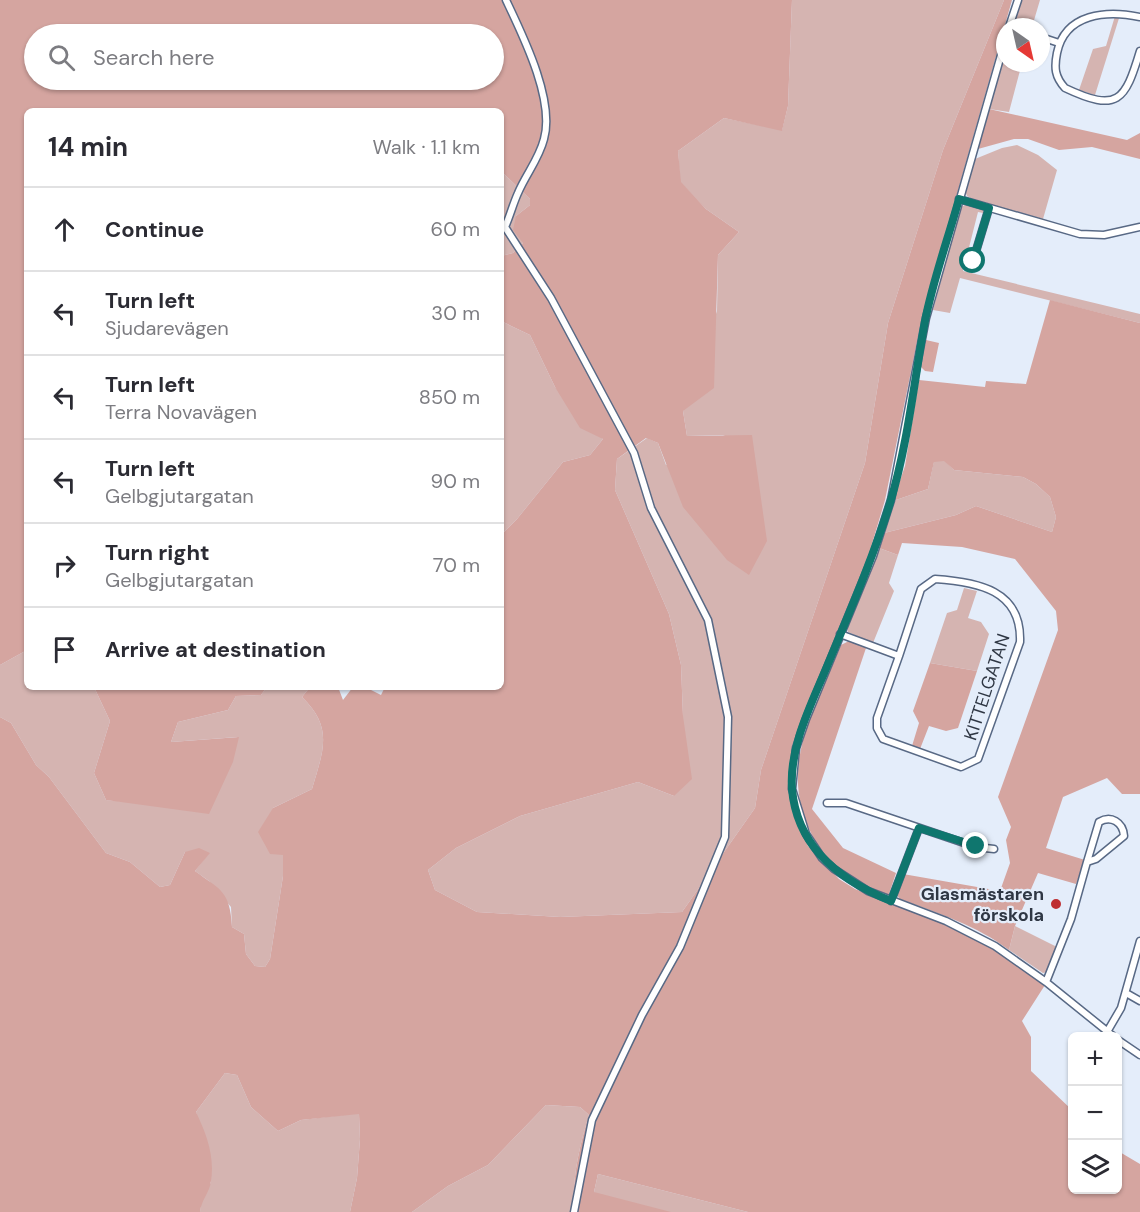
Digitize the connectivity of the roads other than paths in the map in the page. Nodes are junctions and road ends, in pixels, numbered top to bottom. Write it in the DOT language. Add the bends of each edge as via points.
graph roads {
  1 [pos="506,0"];
  2 [pos="1018,0"];
  3 [pos="1140,17"];
  4 [pos="1013,18"];
  5 [pos="1050,40"];
  6 [pos="1059,43"];
  7 [pos="1140,51"];
  8 [pos="996,72"];
  9 [pos="959,199"];
  10 [pos="989,208"];
  11 [pos="1140,227"];
  12 [pos="973,261"];
  13 [pos="840,634"];
  14 [pos="899,656"];
  15 [pos="827,803"];
  16 [pos="919,828"];
  17 [pos="994,849"];
  18 [pos="1087,862"];
  19 [pos="891,901"];
  20 [pos="1140,941"];
  21 [pos="1046,982"];
  22 [pos="1126,993"];
  23 [pos="1140,1001"];
  24 [pos="1108,1032"];
  25 [pos="1111,1032"];
  26 [pos="1122,1043"];
  27 [pos="1140,1055"];
  28 [pos="574,1212"];
  1 -- 28 [label="street" via="534,70 547,116 538,156 505,227 551,298 634,453 651,508 708,620 728,717 725,837 680,947 642,1015 592,1120"];
  2 -- 4 [label="street"];
  3 -- 6 [label="street" via="1114,13 1084,18 1072,25"];
  5 -- 6 [label="street"];
  6 -- 7 [label="street" via="1054,69 1063,85 1106,100 1122,95 1128,88"];
  8 -- 9 [label="street"];
  9 -- 10 [label="street"];
  9 -- 13 [label="street" via="926,318 891,500 873,556"];
  10 -- 11 [label="street" via="1091,236"];
  10 -- 12 [label="street"];
  13 -- 14 [label="street"];
  13 -- 19 [label="street" via="796,748 792,789 800,820 822,858 849,881"];
  14 -- 14 [label="street, KITTELGATAN" via="877,718 882,739 961,767 978,759 1020,642 1016,614 993,590 930,581 921,589"];
  15 -- 16 [label="street" via="846,803"];
  16 -- 17 [label="street"];
  16 -- 19 [label="street"];
  18 -- 18 [label="street" via="1099,822 1116,820 1124,836"];
  18 -- 21 [label="street" via="1071,919"];
  19 -- 21 [label="street" via="964,928"];
  20 -- 22 [label="street"];
  21 -- 24 [label="street"];
  22 -- 23 [label="street"];
  22 -- 25 [label="street"];
  26 -- 27 [label="street"];
}
